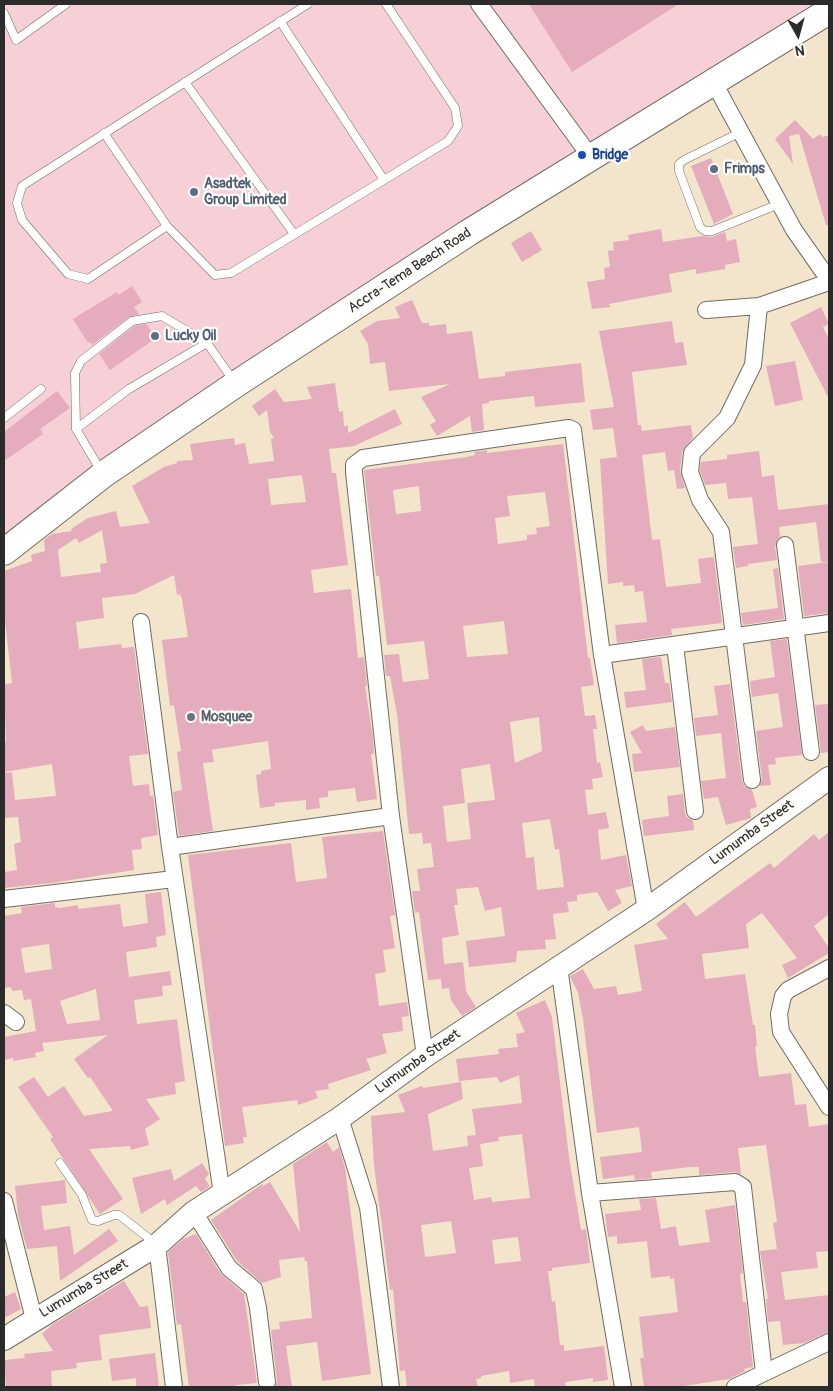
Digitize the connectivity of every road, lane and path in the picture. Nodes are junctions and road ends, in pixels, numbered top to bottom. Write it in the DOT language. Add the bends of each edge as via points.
graph roads {
  1 [pos="66,4"];
  2 [pos="308,4"];
  3 [pos="386,4"];
  4 [pos="484,5"];
  5 [pos="829,11"];
  6 [pos="4,13"];
  7 [pos="280,22"];
  8 [pos="712,81"];
  9 [pos="185,82"];
  10 [pos="740,132"];
  11 [pos="104,133"];
  12 [pos="590,156"];
  13 [pos="384,180"];
  14 [pos="779,204"];
  15 [pos="167,226"];
  16 [pos="294,234"];
  17 [pos="829,281"];
  18 [pos="759,306"];
  19 [pos="706,310"];
  20 [pos="207,343"];
  21 [pos="236,384"];
  22 [pos="41,389"];
  23 [pos="4,418"];
  24 [pos="76,429"];
  25 [pos="104,474"];
  26 [pos="785,546"];
  27 [pos="4,552"];
  28 [pos="141,622"];
  29 [pos="829,623"];
  30 [pos="794,628"];
  31 [pos="734,638"];
  32 [pos="675,645"];
  33 [pos="602,655"];
  34 [pos="811,752"];
  35 [pos="829,778"];
  36 [pos="752,780"];
  37 [pos="695,811"];
  38 [pos="392,816"];
  39 [pos="170,847"];
  40 [pos="174,879"];
  41 [pos="4,899"];
  42 [pos="646,910"];
  43 [pos="560,966"];
  44 [pos="829,968"];
  45 [pos="425,1056"];
  46 [pos="829,1107"];
  47 [pos="340,1118"];
  48 [pos="60,1163"];
  49 [pos="590,1193"];
  50 [pos="222,1194"];
  51 [pos="4,1201"];
  52 [pos="194,1212"];
  53 [pos="157,1245"];
  54 [pos="34,1319"];
  55 [pos="4,1339"];
  56 [pos="829,1342"];
  57 [pos="764,1373"];
  58 [pos="266,1382"];
  59 [pos="174,1387"];
  60 [pos="391,1387"];
  61 [pos="624,1387"];
  62 [pos="735,1387"];
  1 -- 6 [label="lane" via="16,40"];
  2 -- 7 [label="lane"];
  3 -- 13 [label="lane" via="455,108 458,126 448,141"];
  4 -- 12 [label="street"];
  5 -- 8 [label="main road, Accra-Tema Beach Road"];
  7 -- 9 [label="lane"];
  7 -- 13 [label="lane"];
  8 -- 10 [label="street"];
  8 -- 12 [label="main road, Accra-Tema Beach Road"];
  9 -- 11 [label="lane"];
  9 -- 16 [label="lane"];
  10 -- 14 [label="street"];
  10 -- 14 [label="lane" via="679,164 700,227 712,231"];
  11 -- 15 [label="lane"];
  11 -- 15 [label="lane" via="22,186 16,203 22,220 68,274 88,279"];
  12 -- 21 [label="main road, Accra-Tema Beach Road"];
  13 -- 16 [label="lane"];
  14 -- 17 [label="street"];
  15 -- 16 [label="lane" via="215,275 230,273"];
  17 -- 18 [label="street"];
  18 -- 19 [label="street"];
  18 -- 31 [label="street" via="753,364 727,418 692,453 690,472 700,500 721,532"];
  20 -- 21 [label="lane"];
  20 -- 24 [label="lane" via="129,389"];
  20 -- 24 [label="lane" via="162,316 132,321 81,361 75,373"];
  21 -- 25 [label="main road, Accra-Tema Beach Road"];
  22 -- 23 [label="lane"];
  24 -- 25 [label="lane"];
  25 -- 27 [label="main road, Accra-Tema Beach Road"];
  26 -- 30 [label="street"];
  28 -- 39 [label="street"];
  29 -- 30 [label="street"];
  30 -- 31 [label="street"];
  30 -- 34 [label="street"];
  31 -- 32 [label="street"];
  31 -- 36 [label="street"];
  32 -- 33 [label="street"];
  32 -- 37 [label="street"];
  33 -- 38 [label="street" via="573,430 559,429 358,461 354,472"];
  33 -- 42 [label="street"];
  35 -- 42 [label="main road, Lumumba Street"];
  38 -- 39 [label="street"];
  38 -- 45 [label="street"];
  39 -- 40 [label="street"];
  40 -- 41 [label="street"];
  40 -- 50 [label="street"];
  42 -- 43 [label="main road, Lumumba Street"];
  43 -- 45 [label="main road, Lumumba Street"];
  43 -- 49 [label="street"];
  44 -- 46 [label="street" via="788,990 783,996 779,1014 781,1032"];
  45 -- 47 [label="main road, Lumumba Street"];
  47 -- 50 [label="main road, Lumumba Street"];
  47 -- 60 [label="street" via="368,1207"];
  48 -- 53 [label="lane" via="82,1195 92,1220 119,1215"];
  49 -- 57 [label="street" via="739,1184 745,1195"];
  49 -- 61 [label="street"];
  50 -- 52 [label="main road, Lumumba Street"];
  51 -- 54 [label="street"];
  52 -- 53 [label="main road, Lumumba Street"];
  52 -- 58 [label="street" via="229,1268 254,1289"];
  53 -- 54 [label="main road, Lumumba Street"];
  53 -- 59 [label="street"];
  54 -- 55 [label="main road, Lumumba Street"];
  56 -- 57 [label="street"];
  57 -- 62 [label="street"];
}
